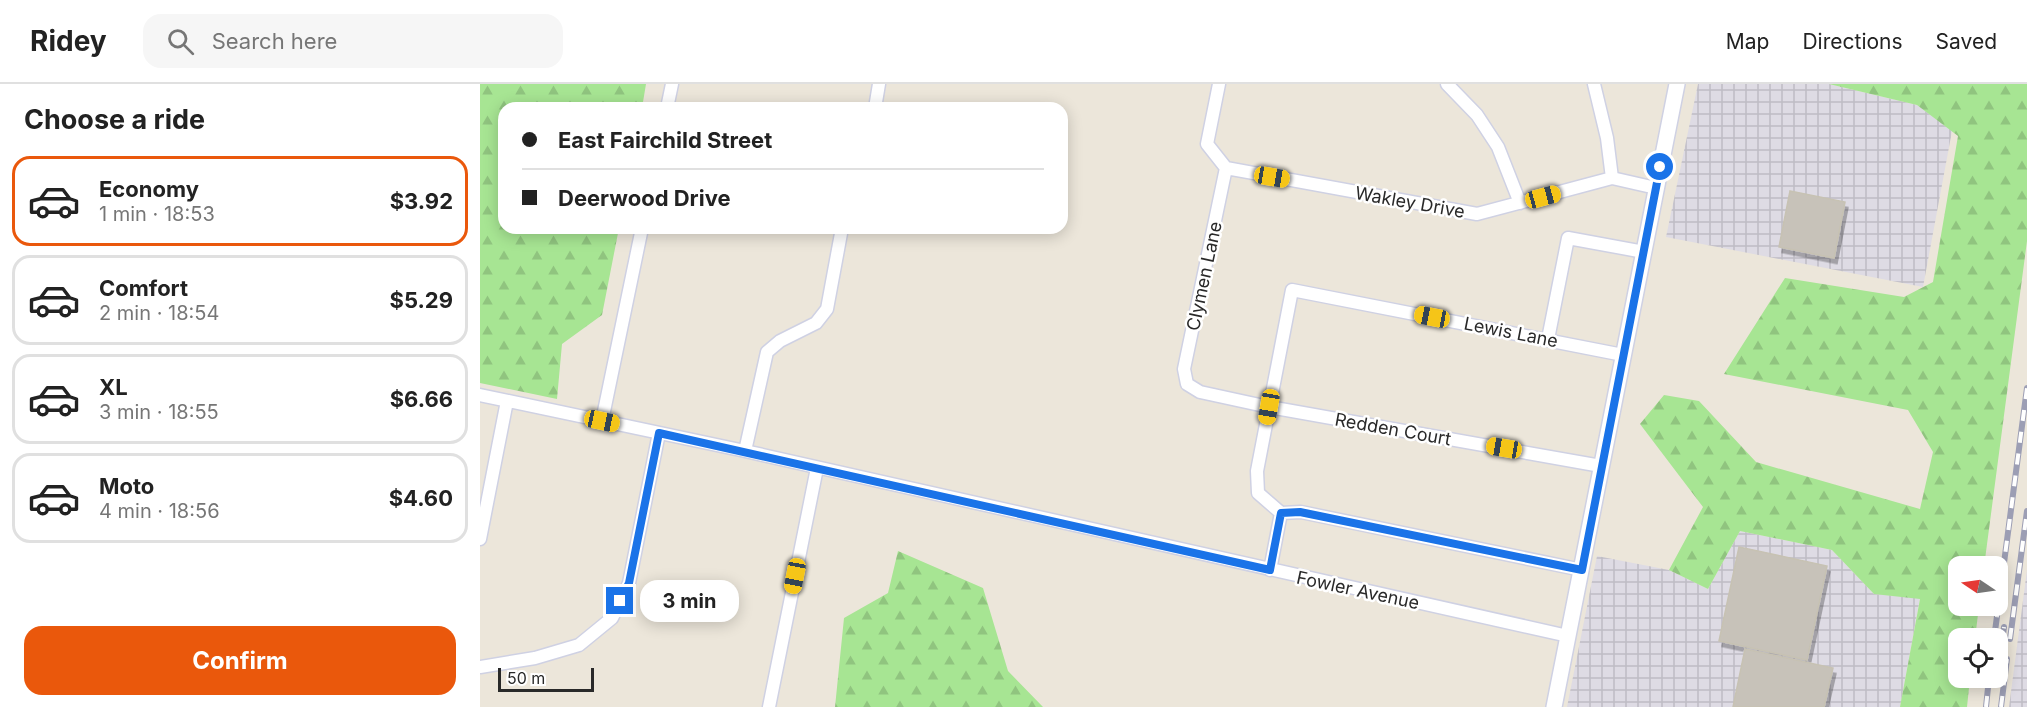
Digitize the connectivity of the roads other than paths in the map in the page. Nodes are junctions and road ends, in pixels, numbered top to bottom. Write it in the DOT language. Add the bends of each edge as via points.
graph roads {
  1 [pos="672,84"];
  2 [pos="879,84"];
  3 [pos="1219,84"];
  4 [pos="1447,84"];
  5 [pos="1594,84"];
  6 [pos="1677,84"];
  7 [pos="668,102"];
  8 [pos="876,102"];
  9 [pos="1226,168"];
  10 [pos="1612,178"];
  11 [pos="1656,188"];
  12 [pos="1520,203"];
  13 [pos="641,234"];
  14 [pos="841,234"];
  15 [pos="1644,252"];
  16 [pos="1548,339"];
  17 [pos="1623,355"];
  18 [pos="1187,384"];
  19 [pos="480,395"];
  20 [pos="507,401"];
  21 [pos="1269,407"];
  22 [pos="602,421"];
  23 [pos="659,433"];
  24 [pos="745,451"];
  25 [pos="1602,466"];
  26 [pos="817,468"];
  27 [pos="1281,513"];
  28 [pos="480,539"];
  29 [pos="1270,570"];
  30 [pos="1582,570"];
  31 [pos="1568,636"];
  32 [pos="480,667"];
  33 [pos="769,707"];
  34 [pos="1554,707"];
  1 -- 7 [label="street"];
  2 -- 8 [label="street"];
  3 -- 9 [label="street" via="1207,144"];
  4 -- 12 [label="street" via="1477,114 1498,147"];
  5 -- 10 [label="street"];
  6 -- 11 [label="street"];
  9 -- 12 [label="street, Wakley Drive" via="1477,214"];
  9 -- 18 [label="street, Clymen Lane" via="1184,369"];
  10 -- 11 [label="street, Wakley Drive"];
  10 -- 12 [label="street, Wakley Drive"];
  11 -- 15 [label="street"];
  13 -- 22 [label="street"];
  14 -- 24 [label="street" via="827,309 816,323 767,352"];
  15 -- 16 [label="street" via="1568,238"];
  15 -- 17 [label="street"];
  16 -- 17 [label="street, Lewis Lane"];
  16 -- 21 [label="street, Lewis Lane" via="1292,290"];
  17 -- 25 [label="street"];
  18 -- 21 [label="street, Redden Court" via="1200,392"];
  19 -- 20 [label="street, Fowler Avenue"];
  20 -- 22 [label="street, Fowler Avenue"];
  20 -- 28 [label="street"];
  21 -- 25 [label="street, Redden Court"];
  21 -- 27 [label="street" via="1257,471 1258,493"];
  22 -- 23 [label="street, Fowler Avenue"];
  23 -- 24 [label="street, Fowler Avenue"];
  23 -- 32 [label="street" via="629,583 612,618 579,645 535,658"];
  24 -- 26 [label="street, Fowler Avenue"];
  25 -- 30 [label="street"];
  26 -- 29 [label="street, Fowler Avenue"];
  26 -- 33 [label="street"];
  27 -- 29 [label="street"];
  27 -- 30 [label="street" via="1300,512"];
  29 -- 31 [label="street, Fowler Avenue"];
  30 -- 31 [label="street"];
  31 -- 34 [label="street"];
}
